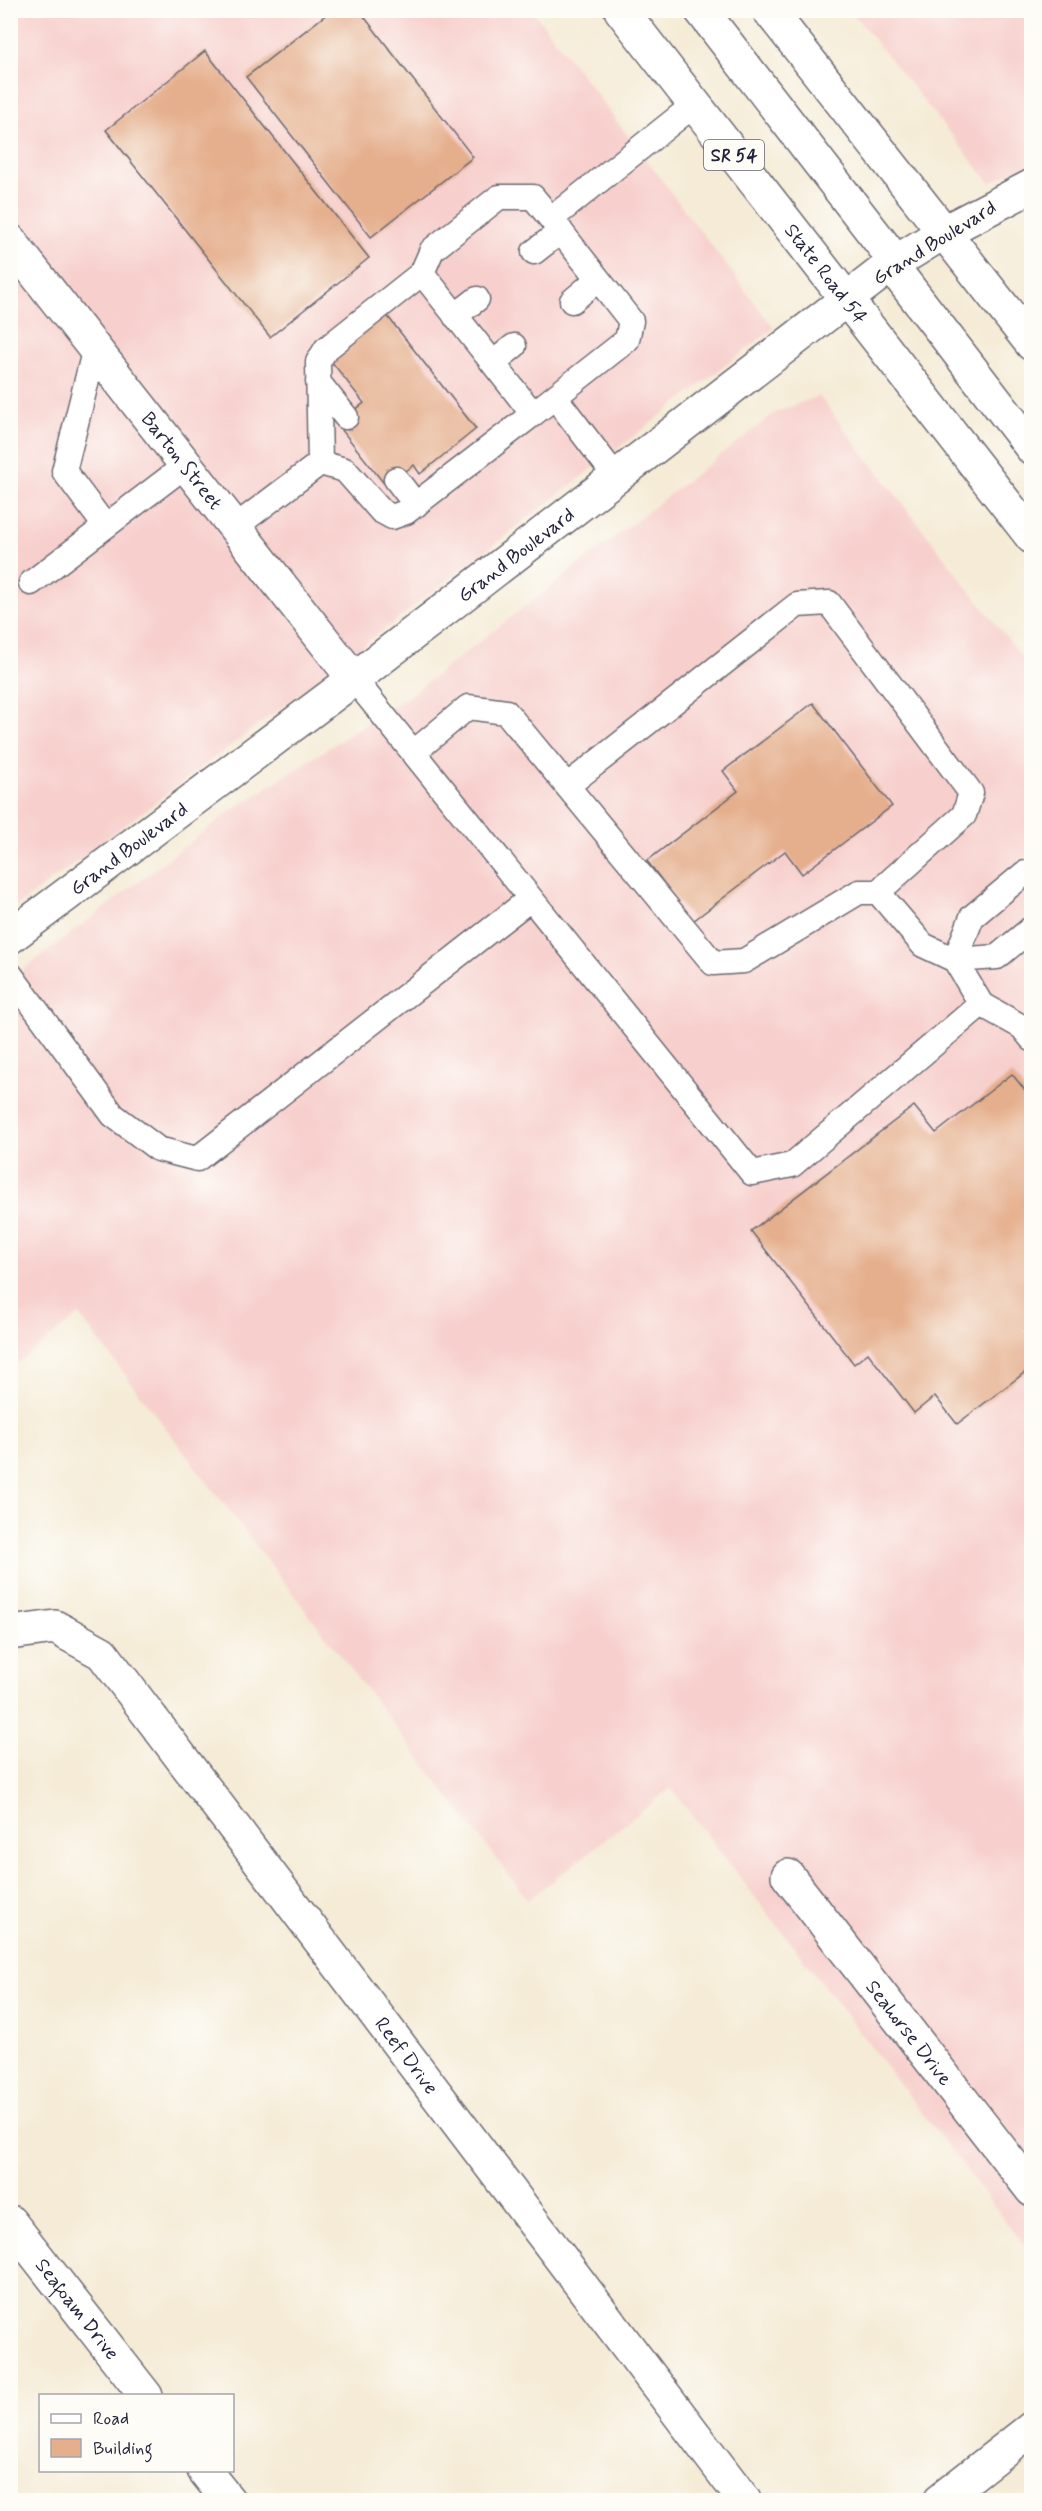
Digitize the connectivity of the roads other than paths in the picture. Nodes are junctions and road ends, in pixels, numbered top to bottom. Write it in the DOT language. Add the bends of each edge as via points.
graph roads {
  1 [pos="621,10"];
  2 [pos="701,10"];
  3 [pos="769,10"];
  4 [pos="695,104"];
  5 [pos="1032,186"];
  6 [pos="556,225"];
  7 [pos="944,232"];
  8 [pos="10,241"];
  9 [pos="534,252"];
  10 [pos="893,264"];
  11 [pos="422,273"];
  12 [pos="598,279"];
  13 [pos="477,299"];
  14 [pos="846,299"];
  15 [pos="572,301"];
  16 [pos="455,316"];
  17 [pos="1032,344"];
  18 [pos="514,346"];
  19 [pos="94,348"];
  20 [pos="493,363"];
  21 [pos="318,382"];
  22 [pos="555,397"];
  23 [pos="533,414"];
  24 [pos="346,417"];
  25 [pos="1032,448"];
  26 [pos="320,463"];
  27 [pos="186,465"];
  28 [pos="616,477"];
  29 [pos="396,479"];
  30 [pos="416,504"];
  31 [pos="105,526"];
  32 [pos="235,527"];
  33 [pos="1032,537"];
  34 [pos="31,583"];
  35 [pos="354,679"];
  36 [pos="413,753"];
  37 [pos="567,786"];
  38 [pos="1032,873"];
  39 [pos="878,892"];
  40 [pos="530,899"];
  41 [pos="1032,928"];
  42 [pos="10,937"];
  43 [pos="955,960"];
  44 [pos="10,974"];
  45 [pos="981,1004"];
  46 [pos="1032,1039"];
  47 [pos="10,1633"];
  48 [pos="788,1876"];
  49 [pos="1032,2190"];
  50 [pos="10,2222"];
  51 [pos="144,2394"];
  52 [pos="1032,2428"];
  53 [pos="206,2472"];
  54 [pos="228,2500"];
  55 [pos="744,2500"];
  56 [pos="940,2500"];
  1 -- 4 [label="main road, State Road 54 / SR 54"];
  2 -- 10 [label="main road"];
  3 -- 7 [label="main road"];
  4 -- 6 [label="lane"];
  4 -- 14 [label="main road, State Road 54 / SR 54"];
  5 -- 7 [label="main road, Grand Boulevard"];
  6 -- 9 [label="lane"];
  6 -- 11 [label="lane" via="533,197 500,197 432,250"];
  6 -- 12 [label="lane"];
  7 -- 10 [label="main road, Grand Boulevard"];
  7 -- 17 [label="main road"];
  8 -- 19 [label="main road, Barton Street"];
  10 -- 14 [label="main road, Grand Boulevard"];
  10 -- 25 [label="main road"];
  11 -- 16 [label="lane"];
  11 -- 21 [label="lane" via="326,349 318,362"];
  12 -- 15 [label="lane"];
  12 -- 22 [label="lane" via="631,321 627,340"];
  13 -- 16 [label="lane"];
  14 -- 28 [label="main road, Grand Boulevard"];
  14 -- 33 [label="main road, State Road 54 / SR 54"];
  16 -- 20 [label="lane"];
  18 -- 20 [label="lane"];
  19 -- 27 [label="main road, Barton Street"];
  19 -- 31 [label="lane" via="64,471"];
  20 -- 23 [label="lane"];
  21 -- 24 [label="lane"];
  21 -- 26 [label="lane"];
  22 -- 23 [label="lane"];
  22 -- 28 [label="lane"];
  23 -- 30 [label="lane"];
  26 -- 30 [label="lane" via="345,470 381,511 392,517"];
  26 -- 32 [label="lane"];
  27 -- 31 [label="lane"];
  27 -- 32 [label="main road, Barton Street"];
  28 -- 35 [label="main road, Grand Boulevard"];
  29 -- 30 [label="lane"];
  31 -- 34 [label="lane"];
  32 -- 35 [label="main road, Barton Street"];
  35 -- 36 [label="lane"];
  35 -- 42 [label="main road, Grand Boulevard"];
  36 -- 37 [label="lane" via="468,707 506,712"];
  36 -- 40 [label="lane"];
  37 -- 39 [label="lane" via="713,963 744,961 859,892"];
  37 -- 39 [label="lane" via="797,605 829,603 971,793 964,815"];
  38 -- 43 [label="lane" via="1025,873 972,918"];
  39 -- 43 [label="lane" via="923,945"];
  40 -- 44 [label="lane" via="197,1159 158,1149 113,1115"];
  40 -- 45 [label="lane" via="752,1173 792,1165"];
  41 -- 43 [label="lane" via="997,957"];
  43 -- 45 [label="lane"];
  45 -- 46 [label="lane" via="1022,1027"];
  47 -- 55 [label="main road, Reef Drive" via="56,1627 102,1653"];
  48 -- 49 [label="main road, Seahorse Drive"];
  50 -- 51 [label="main road, Seafoam Drive"];
  52 -- 56 [label="main road"];
  53 -- 54 [label="main road"];
}
